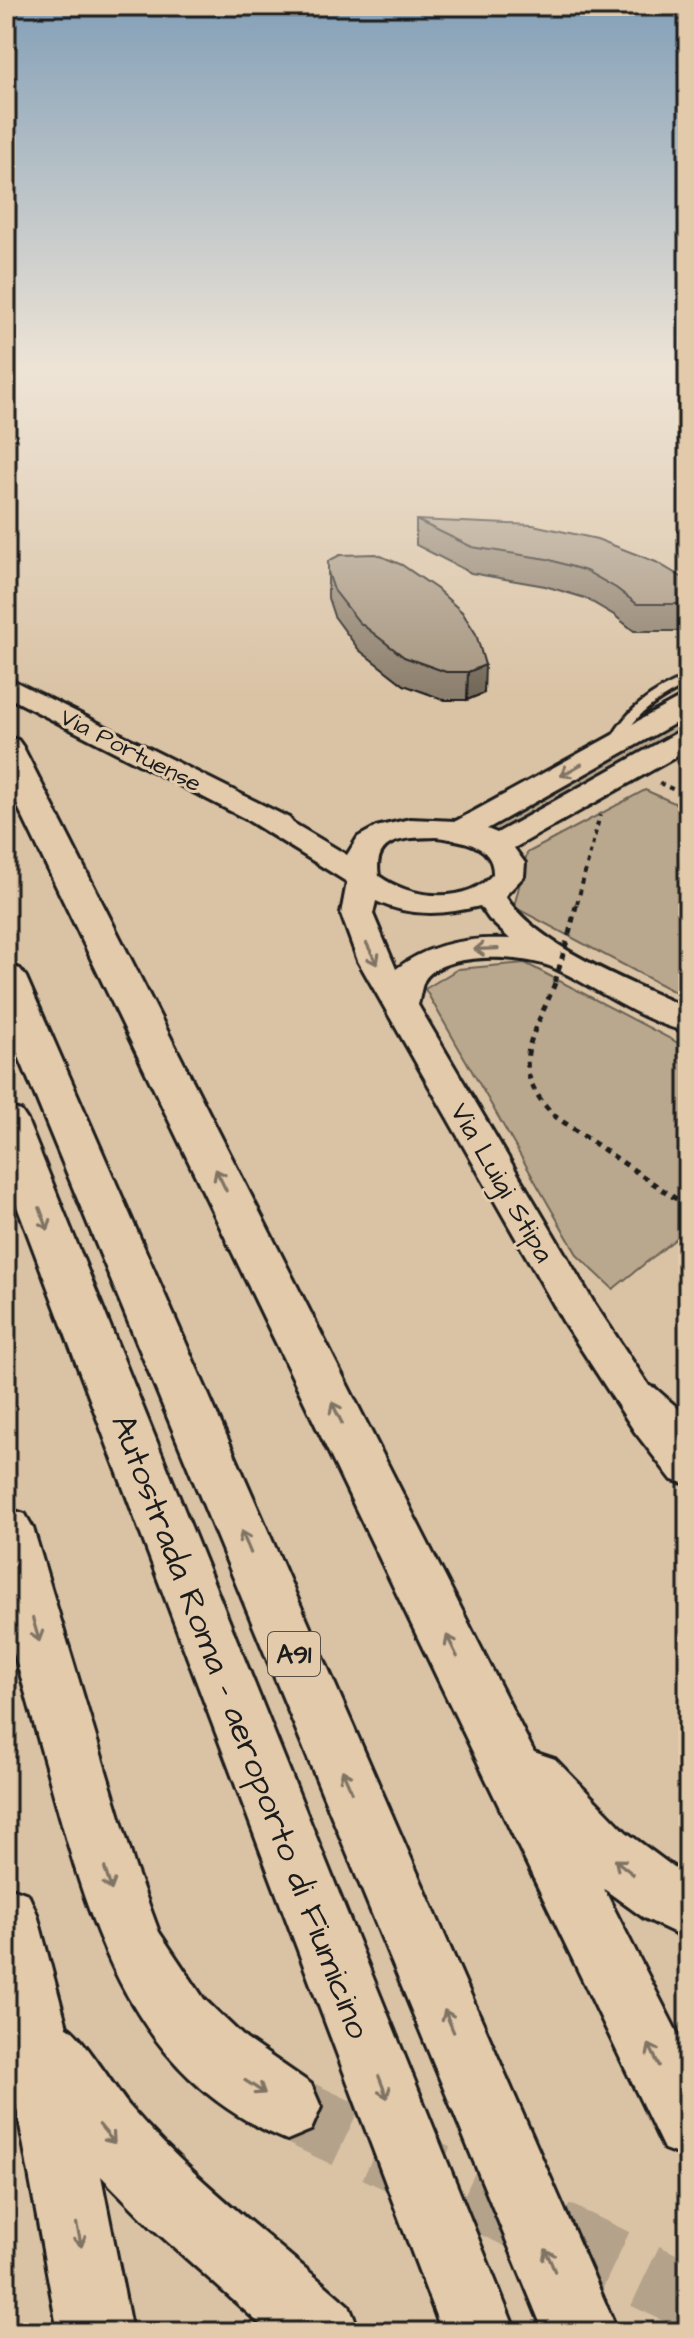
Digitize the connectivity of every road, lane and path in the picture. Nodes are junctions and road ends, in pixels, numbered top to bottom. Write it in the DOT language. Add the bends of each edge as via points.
graph roads {
  1 [pos="688,680"];
  2 [pos="6,685"];
  3 [pos="688,705"];
  4 [pos="688,738"];
  5 [pos="613,746"];
  6 [pos="6,747"];
  7 [pos="647,778"];
  8 [pos="688,796"];
  9 [pos="603,804"];
  10 [pos="256,814"];
  11 [pos="462,830"];
  12 [pos="382,836"];
  13 [pos="497,845"];
  14 [pos="364,879"];
  15 [pos="488,894"];
  16 [pos="562,958"];
  17 [pos="6,977"];
  18 [pos="401,1005"];
  19 [pos="688,1022"];
  20 [pos="6,1120"];
  21 [pos="688,1207"];
  22 [pos="578,1311"];
  23 [pos="688,1426"];
  24 [pos="688,1468"];
  25 [pos="6,1528"];
  26 [pos="482,1706"];
  27 [pos="688,1911"];
  28 [pos="6,1914"];
  29 [pos="34,2022"];
  30 [pos="287,2107"];
  31 [pos="688,2125"];
  32 [pos="95,2332"];
  33 [pos="323,2332"];
  34 [pos="479,2332"];
  35 [pos="581,2332"];
  1 -- 5 [label="lane" via="635,713"];
  2 -- 10 [label="main road, Via Portuense"];
  3 -- 5 [label="main road"];
  4 -- 13 [label="main road"];
  5 -- 11 [label="main road, one-way"];
  26 -- 6 [label="highway, one-way"];
  7 -- 8 [label="path"];
  9 -- 16 [label="path"];
  10 -- 12 [label="main road, Via Portuense" via="308,835"];
  10 -- 14 [label="main road, Via Portuense"];
  11 -- 12 [label="main road, Via Portuense" via="420,827"];
  11 -- 13 [label="main road, Via Portuense"];
  12 -- 14 [label="main road" via="360,856 358,868"];
  13 -- 15 [label="main road" via="507,857 509,871"];
  14 -- 15 [label="main road, Via Portuense" via="377,891 419,904 468,902"];
  14 -- 18 [label="main road, Via Luigi Stipa, one-way" via="360,924"];
  15 -- 16 [label="main road" via="503,919"];
  16 -- 18 [label="main road, one-way" via="504,948 447,954 409,975"];
  16 -- 19 [label="main road"];
  16 -- 21 [label="path" via="526,1061 529,1087 556,1117"];
  35 -- 17 [label="highway, A91, one-way"];
  18 -- 22 [label="main road, Via Luigi Stipa"];
  20 -- 34 [label="highway, Autostrada Roma - aeroporto di Fiumicino, one-way"];
  22 -- 23 [label="lane" via="647,1390"];
  22 -- 24 [label="main road, Via Luigi Stipa" via="650,1421"];
  25 -- 30 [label="highway, one-way" via="128,1936 166,2003 192,2034 222,2063"];
  27 -- 26 [label="highway, one-way" via="644,1883 575,1824"];
  31 -- 26 [label="highway, one-way"];
  28 -- 29 [label="highway"];
  29 -- 32 [label="highway, one-way"];
  29 -- 33 [label="highway, one-way" via="76,2094 112,2140"];
}
